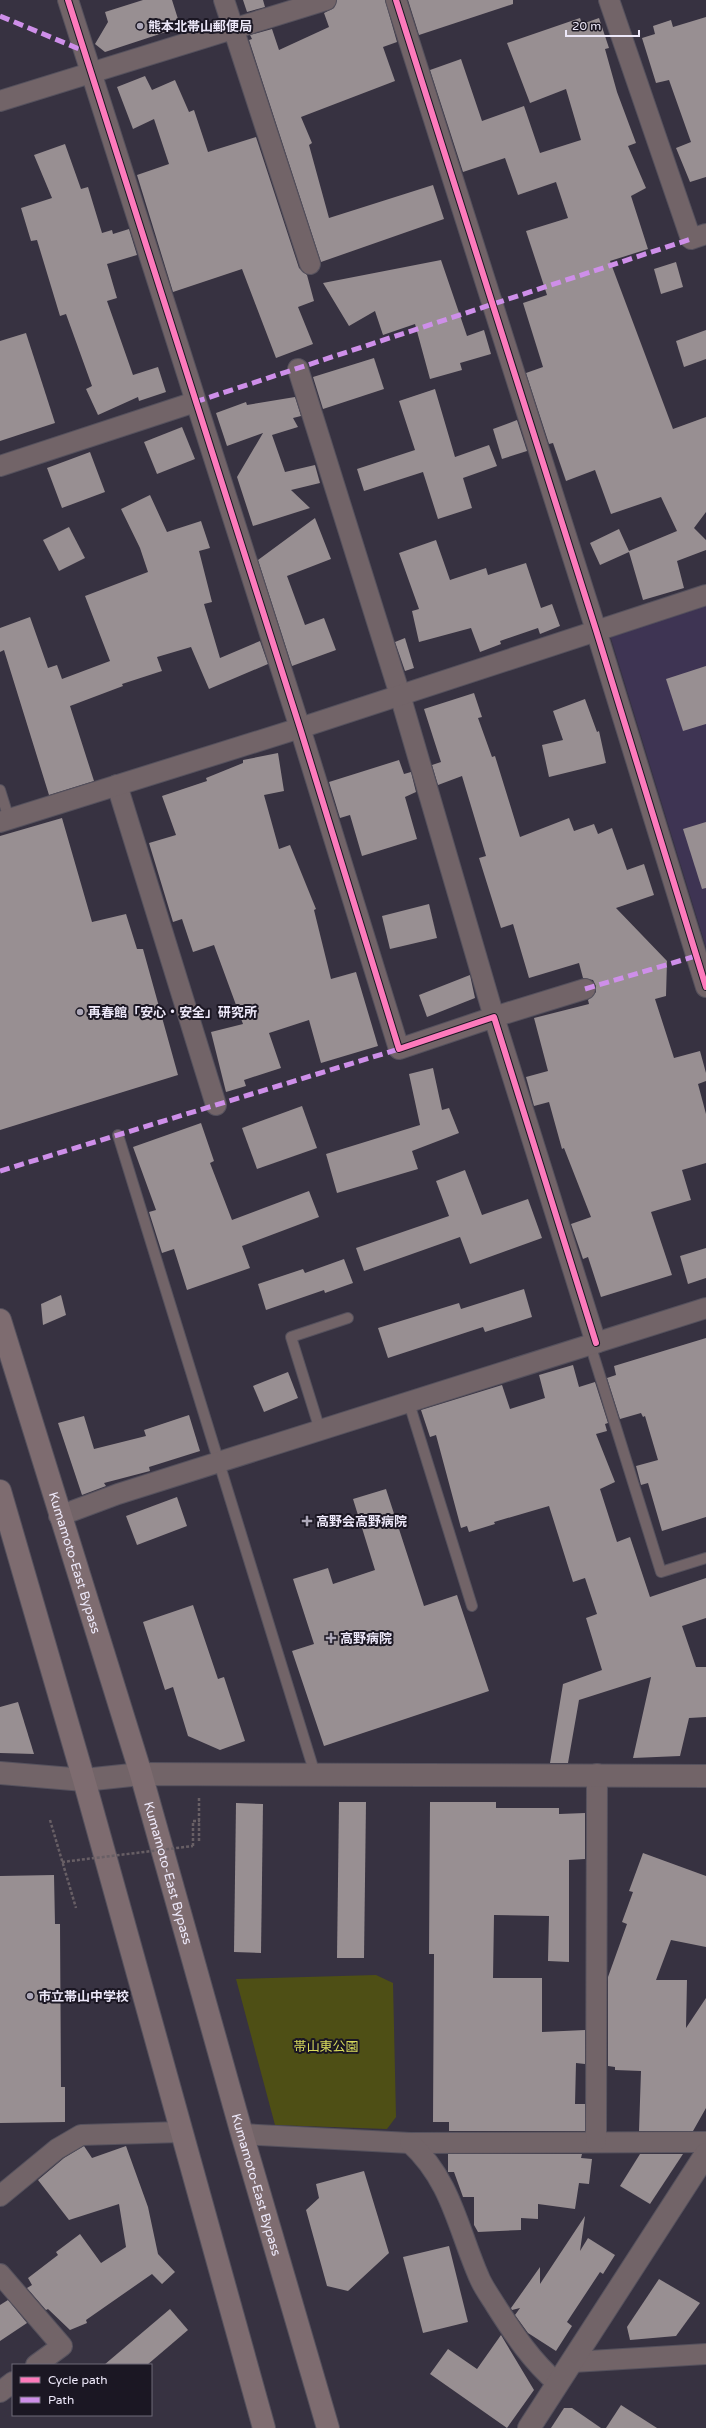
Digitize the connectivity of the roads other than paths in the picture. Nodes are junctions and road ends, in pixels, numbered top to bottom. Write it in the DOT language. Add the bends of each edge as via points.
graph roads {
  1 [pos="68,0"];
  2 [pos="224,0"];
  3 [pos="326,0"];
  4 [pos="396,0"];
  5 [pos="609,0"];
  6 [pos="233,29"];
  7 [pos="91,72"];
  8 [pos="0,101"];
  9 [pos="706,234"];
  10 [pos="310,264"];
  11 [pos="298,370"];
  12 [pos="195,402"];
  13 [pos="0,466"];
  14 [pos="706,595"];
  15 [pos="596,630"];
  16 [pos="400,695"];
  17 [pos="300,728"];
  18 [pos="117,785"];
  19 [pos="0,790"];
  20 [pos="5,821"];
  21 [pos="706,987"];
  22 [pos="585,989"];
  23 [pos="494,1017"];
  24 [pos="216,1105"];
  25 [pos="118,1135"];
  26 [pos="706,1308"];
  27 [pos="348,1318"];
  28 [pos="0,1320"];
  29 [pos="593,1343"];
  30 [pos="409,1403"];
  31 [pos="320,1430"];
  32 [pos="219,1463"];
  33 [pos="0,1491"];
  34 [pos="59,1516"];
  35 [pos="5,1529"];
  36 [pos="706,1558"];
  37 [pos="472,1606"];
  38 [pos="0,1774"];
  39 [pos="141,1774"];
  40 [pos="315,1774"];
  41 [pos="597,1774"];
  42 [pos="706,1776"];
  43 [pos="84,1780"];
  44 [pos="181,2132"];
  45 [pos="242,2134"];
  46 [pos="596,2141"];
  47 [pos="706,2142"];
  48 [pos="410,2143"];
  49 [pos="706,2154"];
  50 [pos="0,2196"];
  51 [pos="0,2274"];
  52 [pos="706,2354"];
  53 [pos="572,2362"];
  54 [pos="37,2364"];
  55 [pos="12,2383"];
  56 [pos="558,2384"];
  57 [pos="0,2392"];
  58 [pos="264,2428"];
  59 [pos="328,2428"];
  60 [pos="529,2428"];
  1 -- 7 [label="street"];
  2 -- 6 [label="street"];
  3 -- 6 [label="street"];
  4 -- 15 [label="street"];
  5 -- 9 [label="street" via="691,239"];
  6 -- 7 [label="street"];
  6 -- 10 [label="street"];
  7 -- 8 [label="street"];
  7 -- 12 [label="street"];
  11 -- 16 [label="street"];
  12 -- 13 [label="street"];
  12 -- 17 [label="street"];
  14 -- 15 [label="street"];
  15 -- 16 [label="street"];
  15 -- 21 [label="street"];
  16 -- 17 [label="street"];
  16 -- 23 [label="street"];
  17 -- 18 [label="street"];
  17 -- 23 [label="street" via="399,1049"];
  18 -- 20 [label="street"];
  18 -- 24 [label="street"];
  19 -- 20 [label="lane"];
  22 -- 23 [label="street"];
  23 -- 29 [label="street"];
  25 -- 32 [label="lane"];
  26 -- 29 [label="street"];
  27 -- 31 [label="lane" via="291,1337"];
  28 -- 34 [label="highway, Kumamoto-East Bypass"];
  29 -- 30 [label="street"];
  29 -- 36 [label="lane" via="661,1572"];
  30 -- 31 [label="street"];
  30 -- 37 [label="lane"];
  31 -- 32 [label="street"];
  32 -- 34 [label="street" via="118,1494"];
  32 -- 40 [label="lane"];
  33 -- 35 [label="highway"];
  34 -- 39 [label="highway, Kumamoto-East Bypass"];
  35 -- 43 [label="highway"];
  38 -- 43 [label="street"];
  39 -- 40 [label="street"];
  39 -- 43 [label="street"];
  39 -- 45 [label="highway, Kumamoto-East Bypass"];
  40 -- 41 [label="street"];
  41 -- 42 [label="street"];
  41 -- 46 [label="street"];
  43 -- 44 [label="highway"];
  44 -- 50 [label="street" via="81,2135 57,2149"];
  44 -- 58 [label="highway"];
  45 -- 48 [label="street"];
  45 -- 59 [label="highway, Kumamoto-East Bypass"];
  46 -- 47 [label="street"];
  46 -- 48 [label="street"];
  48 -- 56 [label="street" via="426,2157 442,2184 480,2279 507,2324 527,2353"];
  49 -- 53 [label="street"];
  51 -- 54 [label="street" via="62,2346"];
  52 -- 53 [label="street"];
  53 -- 56 [label="street"];
  55 -- 57 [label="street"];
  56 -- 60 [label="street"];
}
